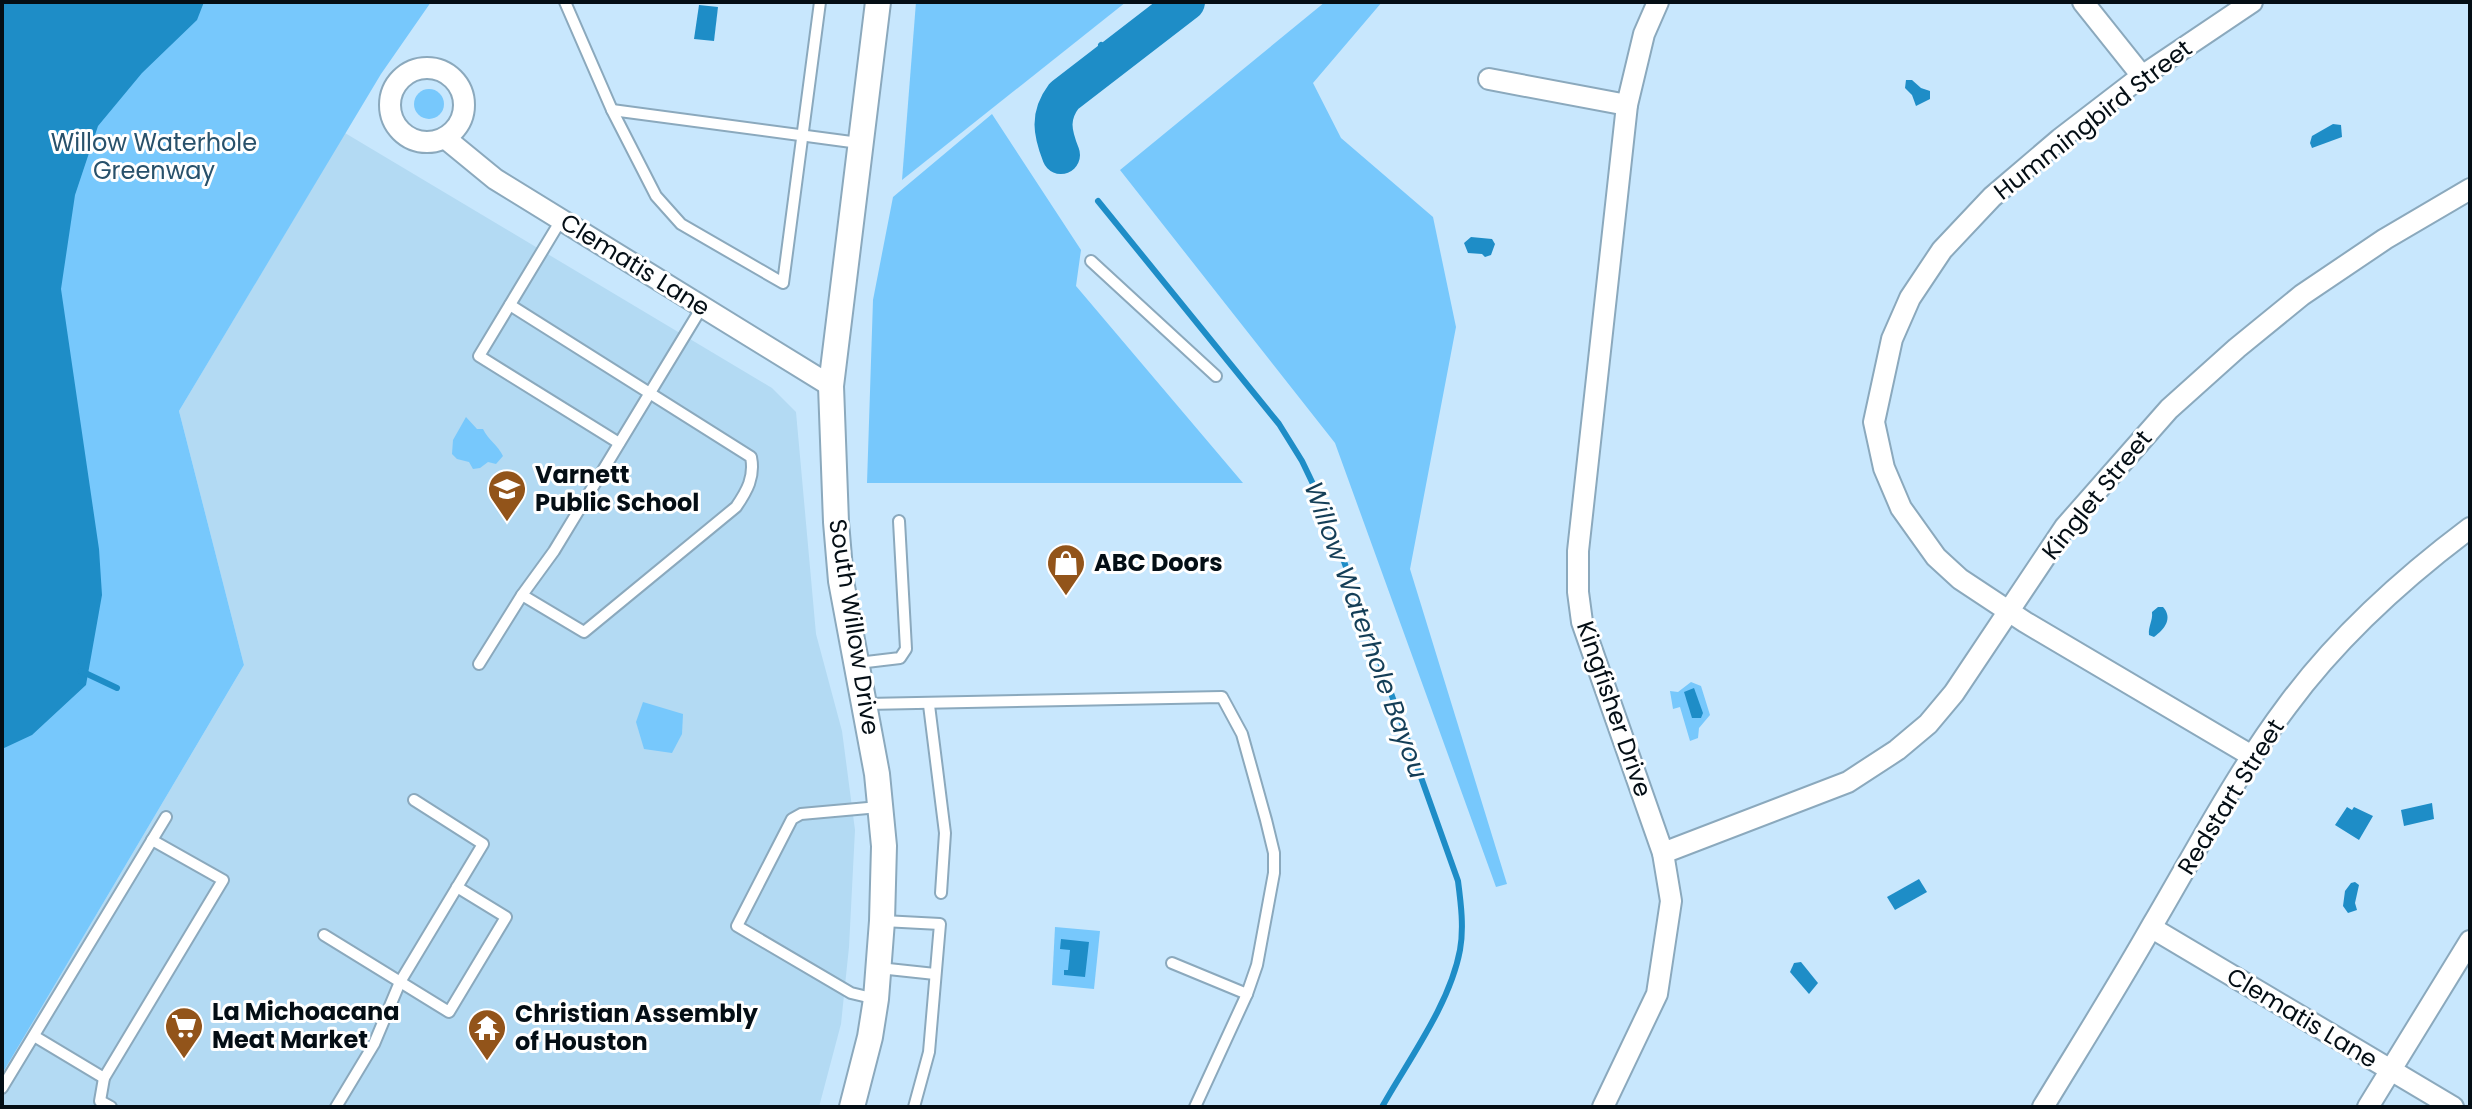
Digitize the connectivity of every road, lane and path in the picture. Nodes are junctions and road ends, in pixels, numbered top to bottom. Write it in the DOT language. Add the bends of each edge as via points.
graph roads {
  1 [pos="565,2"];
  2 [pos="820,2"];
  3 [pos="878,2"];
  4 [pos="1658,2"];
  5 [pos="2083,2"];
  6 [pos="2252,2"];
  7 [pos="2142,76"];
  8 [pos="1489,79"];
  9 [pos="1627,105"];
  10 [pos="612,110"];
  11 [pos="804,136"];
  12 [pos="445,138"];
  13 [pos="859,143"];
  14 [pos="2470,189"];
  15 [pos="561,220"];
  16 [pos="1091,261"];
  17 [pos="510,305"];
  18 [pos="702,307"];
  19 [pos="1216,376"];
  20 [pos="831,386"];
  21 [pos="649,395"];
  22 [pos="619,443"];
  23 [pos="899,521"];
  24 [pos="2470,528"];
  25 [pos="522,595"];
  26 [pos="2010,611"];
  27 [pos="856,663"];
  28 [pos="479,664"];
  29 [pos="864,704"];
  30 [pos="929,705"];
  31 [pos="2252,756"];
  32 [pos="414,800"];
  33 [pos="881,807"];
  34 [pos="166,817"];
  35 [pos="152,840"];
  36 [pos="1663,853"];
  37 [pos="457,887"];
  38 [pos="941,893"];
  39 [pos="882,921"];
  40 [pos="2152,928"];
  41 [pos="324,935"];
  42 [pos="2470,941"];
  43 [pos="1172,963"];
  44 [pos="879,968"];
  45 [pos="935,974"];
  46 [pos="400,982"];
  47 [pos="1247,994"];
  48 [pos="876,999"];
  49 [pos="34,1036"];
  50 [pos="2391,1070"];
  51 [pos="104,1078"];
  52 [pos="2,1088"];
  53 [pos="111,1107"];
  54 [pos="336,1107"];
  55 [pos="852,1107"];
  56 [pos="914,1107"];
  57 [pos="1195,1107"];
  58 [pos="1603,1107"];
  59 [pos="2043,1107"];
  60 [pos="2368,1107"];
  61 [pos="2453,1107"];
  1 -- 10 [label="lane"];
  2 -- 11 [label="lane"];
  3 -- 13 [label="street, South Willow Drive"];
  4 -- 9 [label="street, Kingfisher Drive" via="1644,34"];
  5 -- 7 [label="street"];
  6 -- 7 [label="street, Hummingbird Street"];
  7 -- 26 [label="street, Hummingbird Street" via="1992,197 1942,250 1910,298 1877,395 1874,422 1884,468 1901,508 1936,557"];
  8 -- 9 [label="street"];
  9 -- 36 [label="street, Kingfisher Drive" via="1578,551 1578,592 1582,622"];
  10 -- 11 [label="lane"];
  10 -- 11 [label="lane" via="656,196 681,224 783,283"];
  11 -- 13 [label="lane"];
  12 -- 15 [label="street, Clematis Lane" via="495,179"];
  13 -- 20 [label="street, South Willow Drive"];
  14 -- 26 [label="street, Kinglet Street" via="2305,293 2179,400 2065,527"];
  15 -- 17 [label="lane"];
  15 -- 18 [label="street, Clematis Lane"];
  16 -- 19 [label="lane"];
  17 -- 21 [label="lane"];
  17 -- 22 [label="lane" via="479,356"];
  18 -- 20 [label="street, Clematis Lane"];
  18 -- 21 [label="lane"];
  20 -- 27 [label="street, South Willow Drive" via="841,581"];
  21 -- 22 [label="lane"];
  21 -- 25 [label="lane" via="751,457 746,491 736,507 584,632"];
  22 -- 25 [label="lane"];
  23 -- 27 [label="lane" via="906,649 900,658"];
  24 -- 31 [label="street, Redstart Street" via="2378,604 2294,698"];
  25 -- 28 [label="lane"];
  26 -- 31 [label="street"];
  26 -- 36 [label="street, Kinglet Street" via="1931,721 1897,750 1848,782"];
  27 -- 29 [label="street, South Willow Drive"];
  29 -- 30 [label="lane"];
  29 -- 33 [label="street, South Willow Drive"];
  30 -- 38 [label="lane" via="945,833"];
  30 -- 47 [label="lane" via="1222,697 1242,734 1274,853 1257,965"];
  31 -- 40 [label="street, Redstart Street"];
  32 -- 37 [label="lane" via="483,844"];
  33 -- 39 [label="street, South Willow Drive"];
  33 -- 48 [label="lane" via="792,819 737,926 851,993"];
  34 -- 35 [label="lane"];
  35 -- 49 [label="lane"];
  35 -- 51 [label="lane" via="223,880"];
  36 -- 58 [label="street, Kingfisher Drive" via="1671,901 1657,994"];
  37 -- 46 [label="lane"];
  37 -- 46 [label="lane" via="506,917 449,1012"];
  39 -- 44 [label="street, South Willow Drive"];
  39 -- 45 [label="lane" via="940,924"];
  40 -- 50 [label="street, Clematis Lane"];
  40 -- 59 [label="street, Redstart Street"];
  41 -- 46 [label="lane"];
  42 -- 50 [label="street"];
  43 -- 47 [label="lane"];
  44 -- 45 [label="lane"];
  44 -- 48 [label="street, South Willow Drive"];
  45 -- 56 [label="lane" via="929,1052"];
  46 -- 54 [label="lane" via="374,1044"];
  47 -- 57 [label="lane"];
  48 -- 55 [label="street, South Willow Drive"];
  49 -- 51 [label="lane"];
  49 -- 52 [label="lane"];
  50 -- 60 [label="street"];
  50 -- 61 [label="street, Clematis Lane"];
  51 -- 53 [label="lane" via="100,1101"];
}
